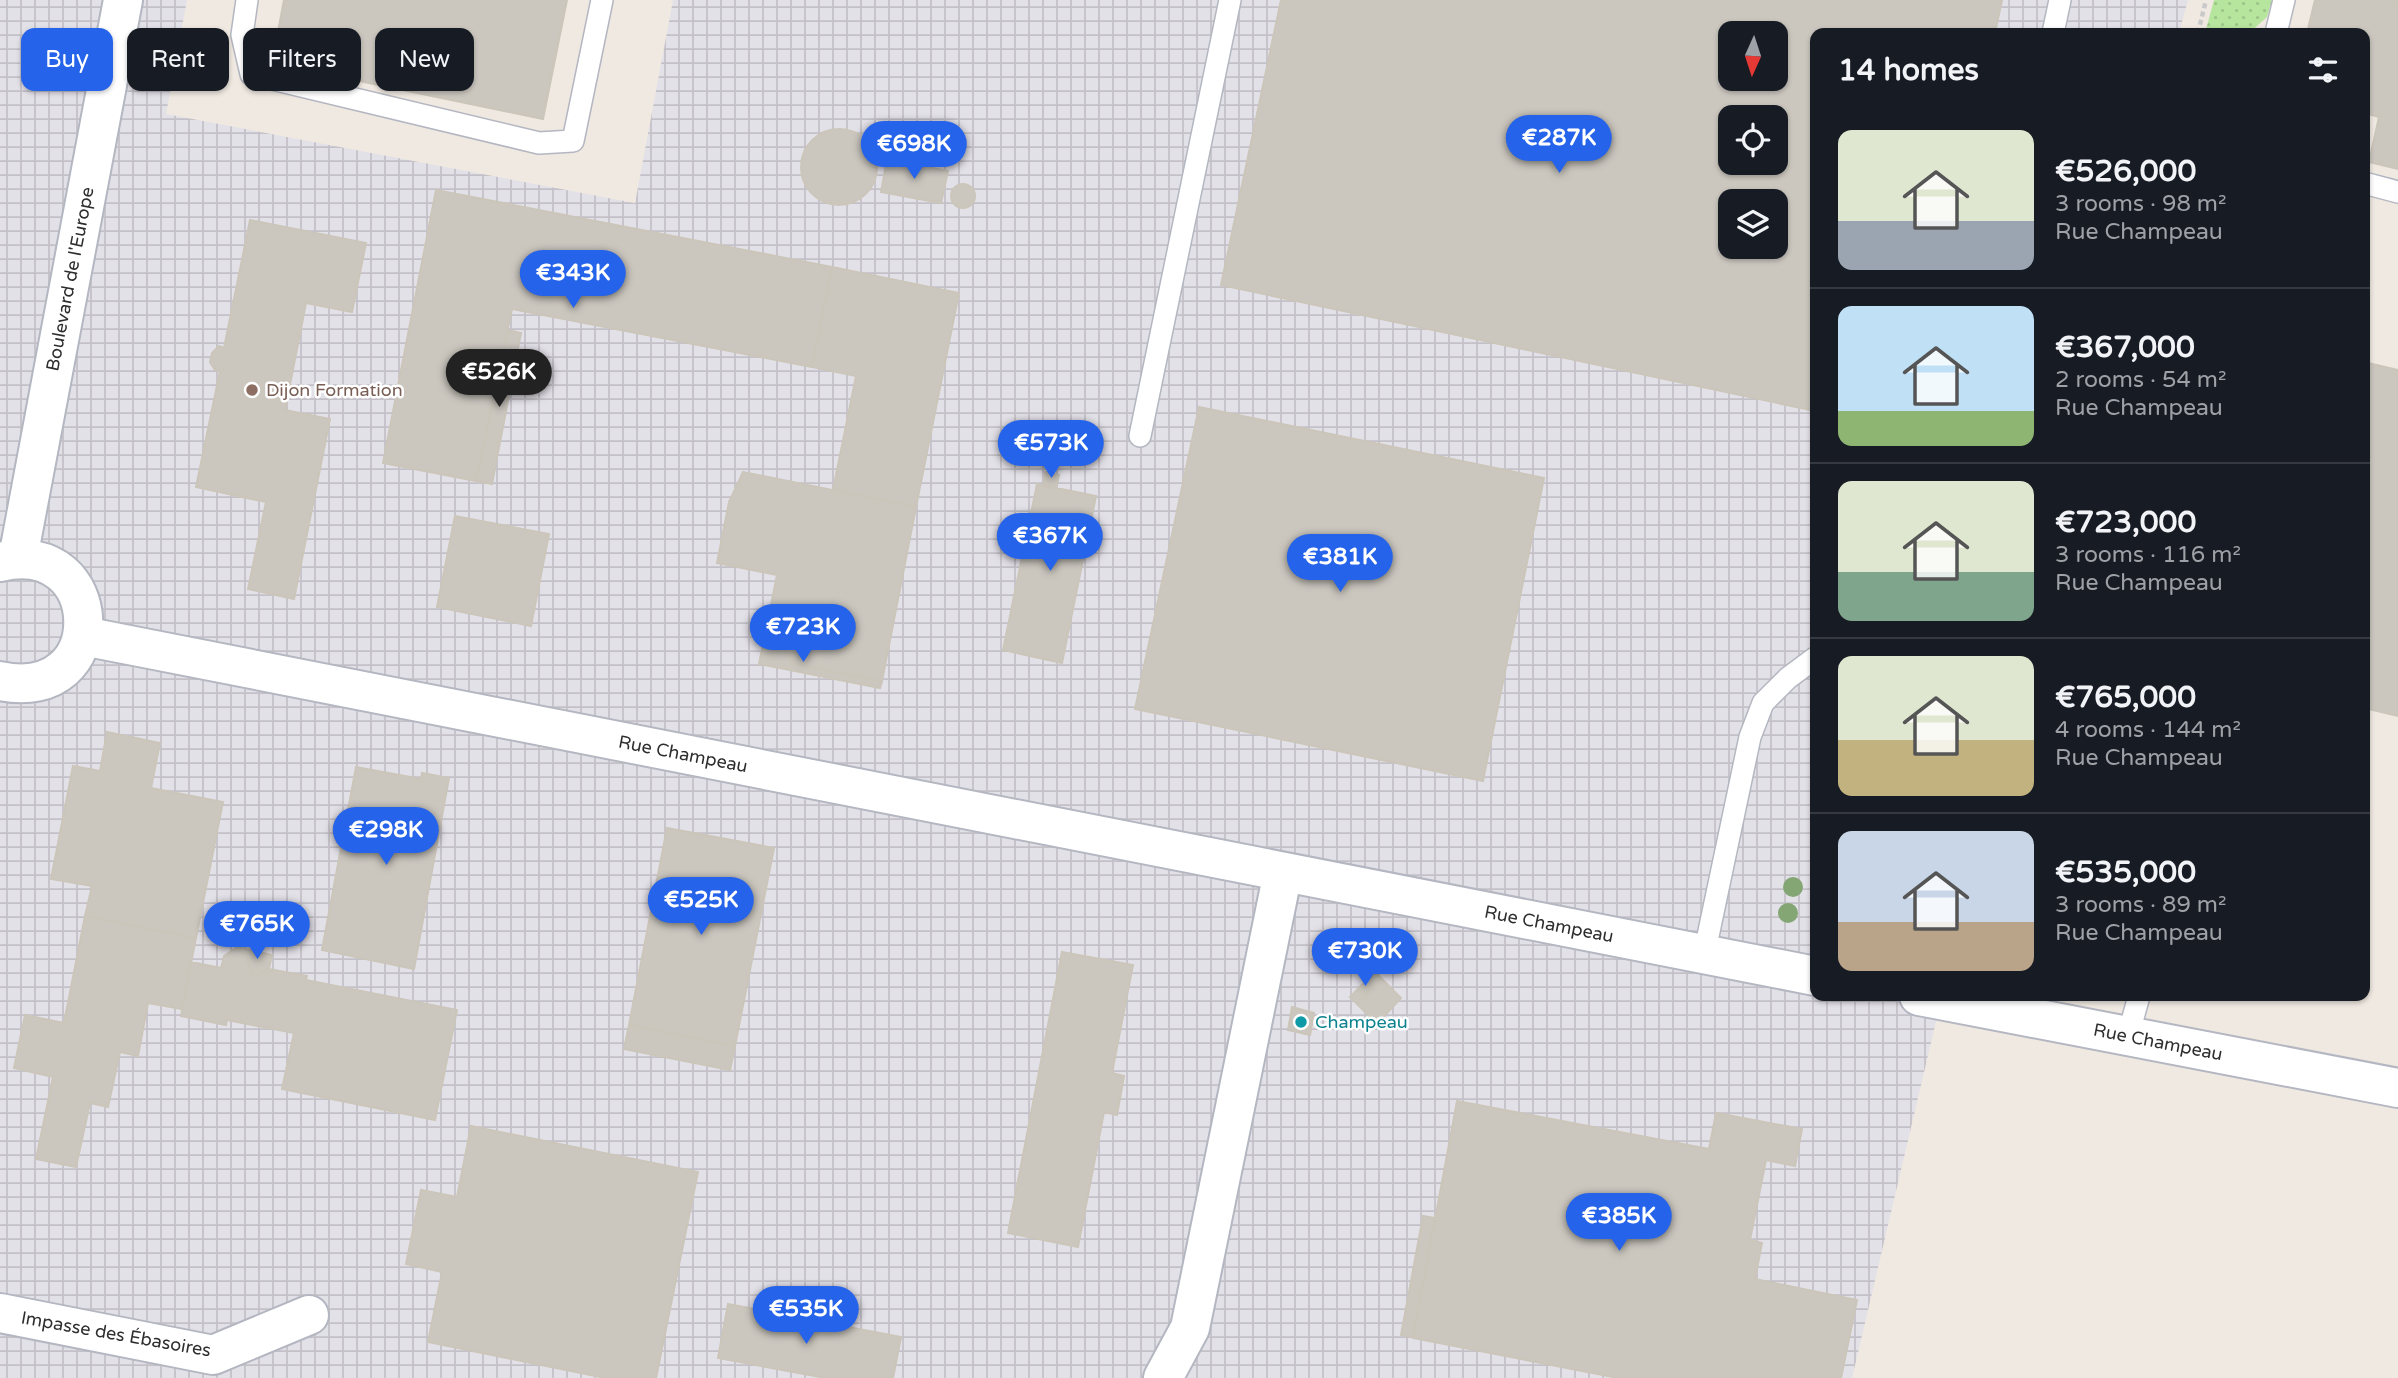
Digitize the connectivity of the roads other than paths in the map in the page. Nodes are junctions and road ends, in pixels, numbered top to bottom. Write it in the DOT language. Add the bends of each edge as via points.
graph roads {
  1 [pos="123,0"];
  2 [pos="247,0"];
  3 [pos="602,0"];
  4 [pos="1230,0"];
  5 [pos="2060,0"];
  6 [pos="2284,0"];
  7 [pos="2054,28"];
  8 [pos="2277,28"];
  9 [pos="2370,184"];
  10 [pos="2398,191"];
  11 [pos="1140,436"];
  12 [pos="9,560"];
  13 [pos="83,636"];
  14 [pos="1810,662"];
  15 [pos="0,681"];
  16 [pos="1283,872"];
  17 [pos="1704,955"];
  18 [pos="1810,975"];
  19 [pos="1945,1001"];
  20 [pos="2138,1001"];
  21 [pos="2128,1036"];
  22 [pos="2398,1088"];
  23 [pos="0,1313"];
  24 [pos="309,1314"];
  25 [pos="1163,1378"];
  1 -- 12 [label="street, Boulevard de l'Europe"];
  2 -- 3 [label="lane" via="242,34 251,74 539,143 573,141"];
  4 -- 11 [label="lane"];
  5 -- 7 [label="lane"];
  6 -- 8 [label="lane"];
  9 -- 10 [label="lane"];
  12 -- 13 [label="street" via="37,560 70,581 85,616"];
  13 -- 15 [label="street" via="75,656 50,677 19,685"];
  13 -- 16 [label="street, Rue Champeau"];
  14 -- 17 [label="lane" via="1763,703 1754,726"];
  16 -- 17 [label="street, Rue Champeau"];
  16 -- 25 [label="street" via="1190,1328"];
  17 -- 18 [label="street, Rue Champeau"];
  19 -- 21 [label="street, Rue Champeau"];
  20 -- 21 [label="lane"];
  21 -- 22 [label="street, Rue Champeau"];
  23 -- 24 [label="street, Impasse des Ébasoires" via="213,1355"];
}
